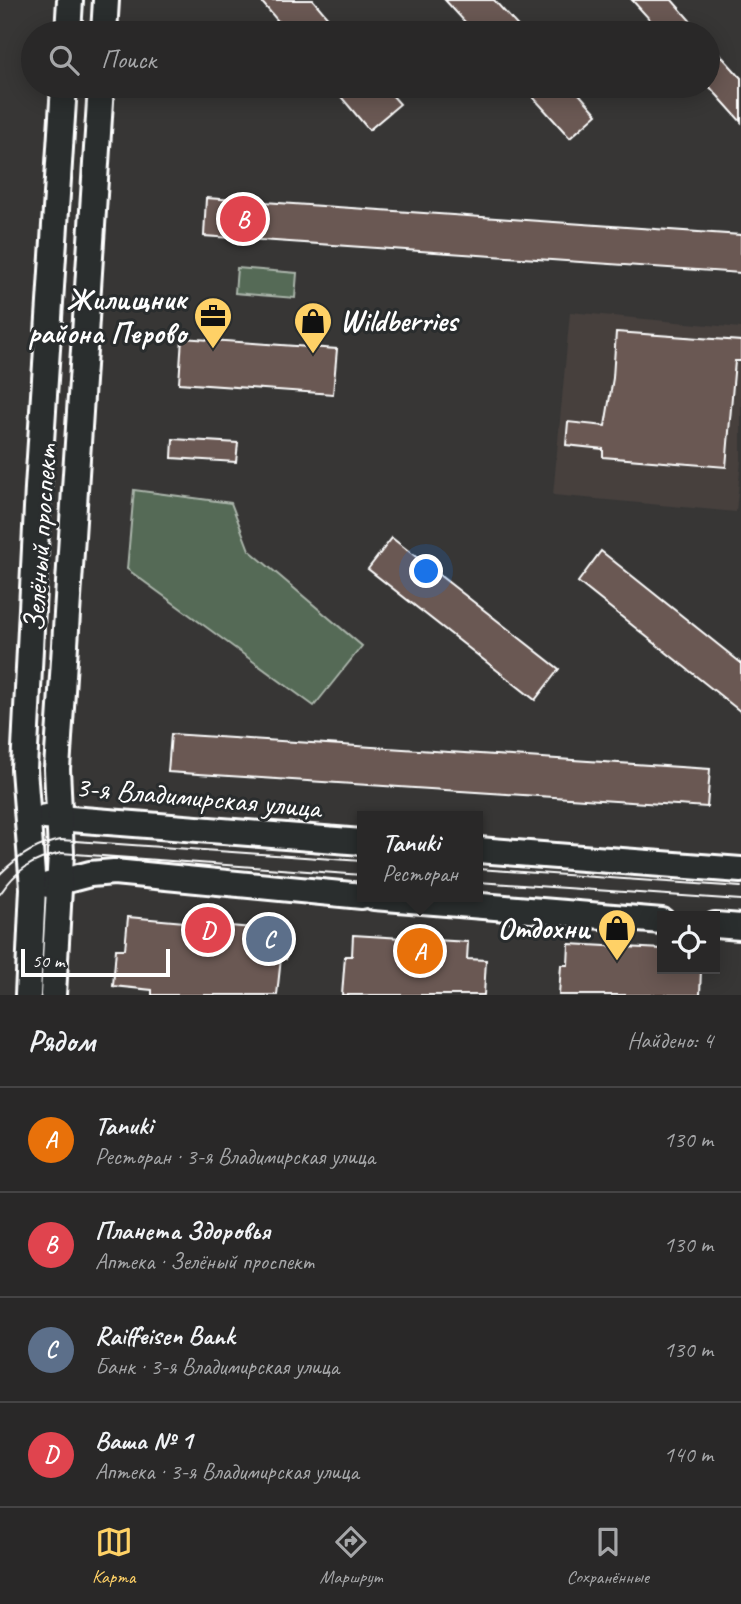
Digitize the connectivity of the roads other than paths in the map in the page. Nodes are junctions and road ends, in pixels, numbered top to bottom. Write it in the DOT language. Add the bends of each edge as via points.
graph roads {
  1 [pos="70,0"];
  2 [pos="106,0"];
  3 [pos="69,21"];
  4 [pos="105,21"];
  5 [pos="63,98"];
  6 [pos="100,98"];
  7 [pos="28,817"];
  8 [pos="59,817"];
  9 [pos="357,842"];
  10 [pos="483,850"];
  11 [pos="741,870"];
  12 [pos="60,882"];
  13 [pos="33,888"];
  14 [pos="357,896"];
  15 [pos="434,902"];
  16 [pos="657,921"];
  17 [pos="720,925"];
  18 [pos="741,927"];
  19 [pos="28,995"];
  20 [pos="53,995"];
  1 -- 3 [label="main road"];
  2 -- 4 [label="main road"];
  5 -- 7 [label="main road, Зелёный проспект" via="37,501 24,769"];
  6 -- 8 [label="main road, Зелёный проспект" via="57,769"];
  7 -- 8 [label="main road, 3-я Владимирская улица"];
  7 -- 13 [label="main road, Зелёный проспект"];
  8 -- 9 [label="main road, 3-я Владимирская улица"];
  8 -- 12 [label="main road, Зелёный проспект"];
  10 -- 11 [label="main road"];
  12 -- 13 [label="main road"];
  12 -- 14 [label="main road" via="114,872"];
  12 -- 20 [label="main road, Зелёный проспект"];
  13 -- 19 [label="main road, Зелёный проспект"];
  15 -- 16 [label="main road"];
  17 -- 18 [label="main road"];
}
